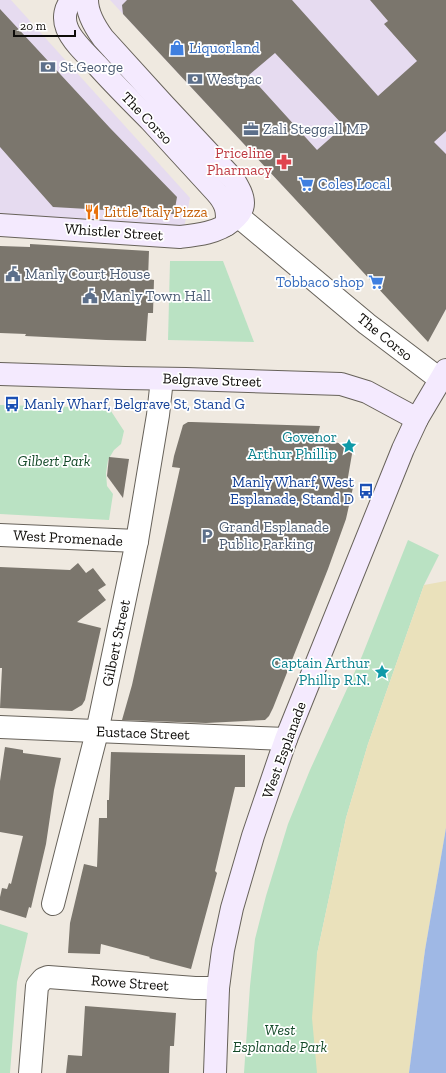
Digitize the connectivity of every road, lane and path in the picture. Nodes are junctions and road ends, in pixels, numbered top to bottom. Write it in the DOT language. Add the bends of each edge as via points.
graph roads {
  1 [pos="73,0"];
  2 [pos="87,0"];
  3 [pos="232,220"];
  4 [pos="0,225"];
  5 [pos="0,374"];
  6 [pos="443,375"];
  7 [pos="162,378"];
  8 [pos="417,419"];
  9 [pos="0,535"];
  10 [pos="137,541"];
  11 [pos="0,727"];
  12 [pos="97,732"];
  13 [pos="286,739"];
  14 [pos="53,904"];
  15 [pos="218,988"];
  16 [pos="30,1073"];
  17 [pos="216,1073"];
  1 -- 3 [label="main road, The Corso" via="66,8 65,14 66,27 72,38 216,192"];
  2 -- 3 [label="main road, The Corso" via="90,15 103,38 234,180 243,202 241,210"];
  3 -- 4 [label="main road, Whistler Street" via="215,231 180,237"];
  3 -- 6 [label="street, The Corso" via="415,361"];
  5 -- 7 [label="main road, Belgrave Street"];
  6 -- 8 [label="main road, West Esplanade"];
  7 -- 8 [label="main road, Belgrave Street" via="341,384 367,392"];
  7 -- 10 [label="street, Gilbert Street"];
  8 -- 13 [label="main road, West Esplanade" via="398,460"];
  9 -- 10 [label="street, West Promenade"];
  10 -- 12 [label="street, Gilbert Street"];
  11 -- 12 [label="street, Eustace Street"];
  12 -- 13 [label="street, Eustace Street"];
  12 -- 14 [label="street, Gilbert Street"];
  13 -- 15 [label="main road, West Esplanade" via="232,908"];
  15 -- 16 [label="street, Rowe Street" via="48,977 42,979 37,986"];
  15 -- 17 [label="main road, West Esplanade"];
}
